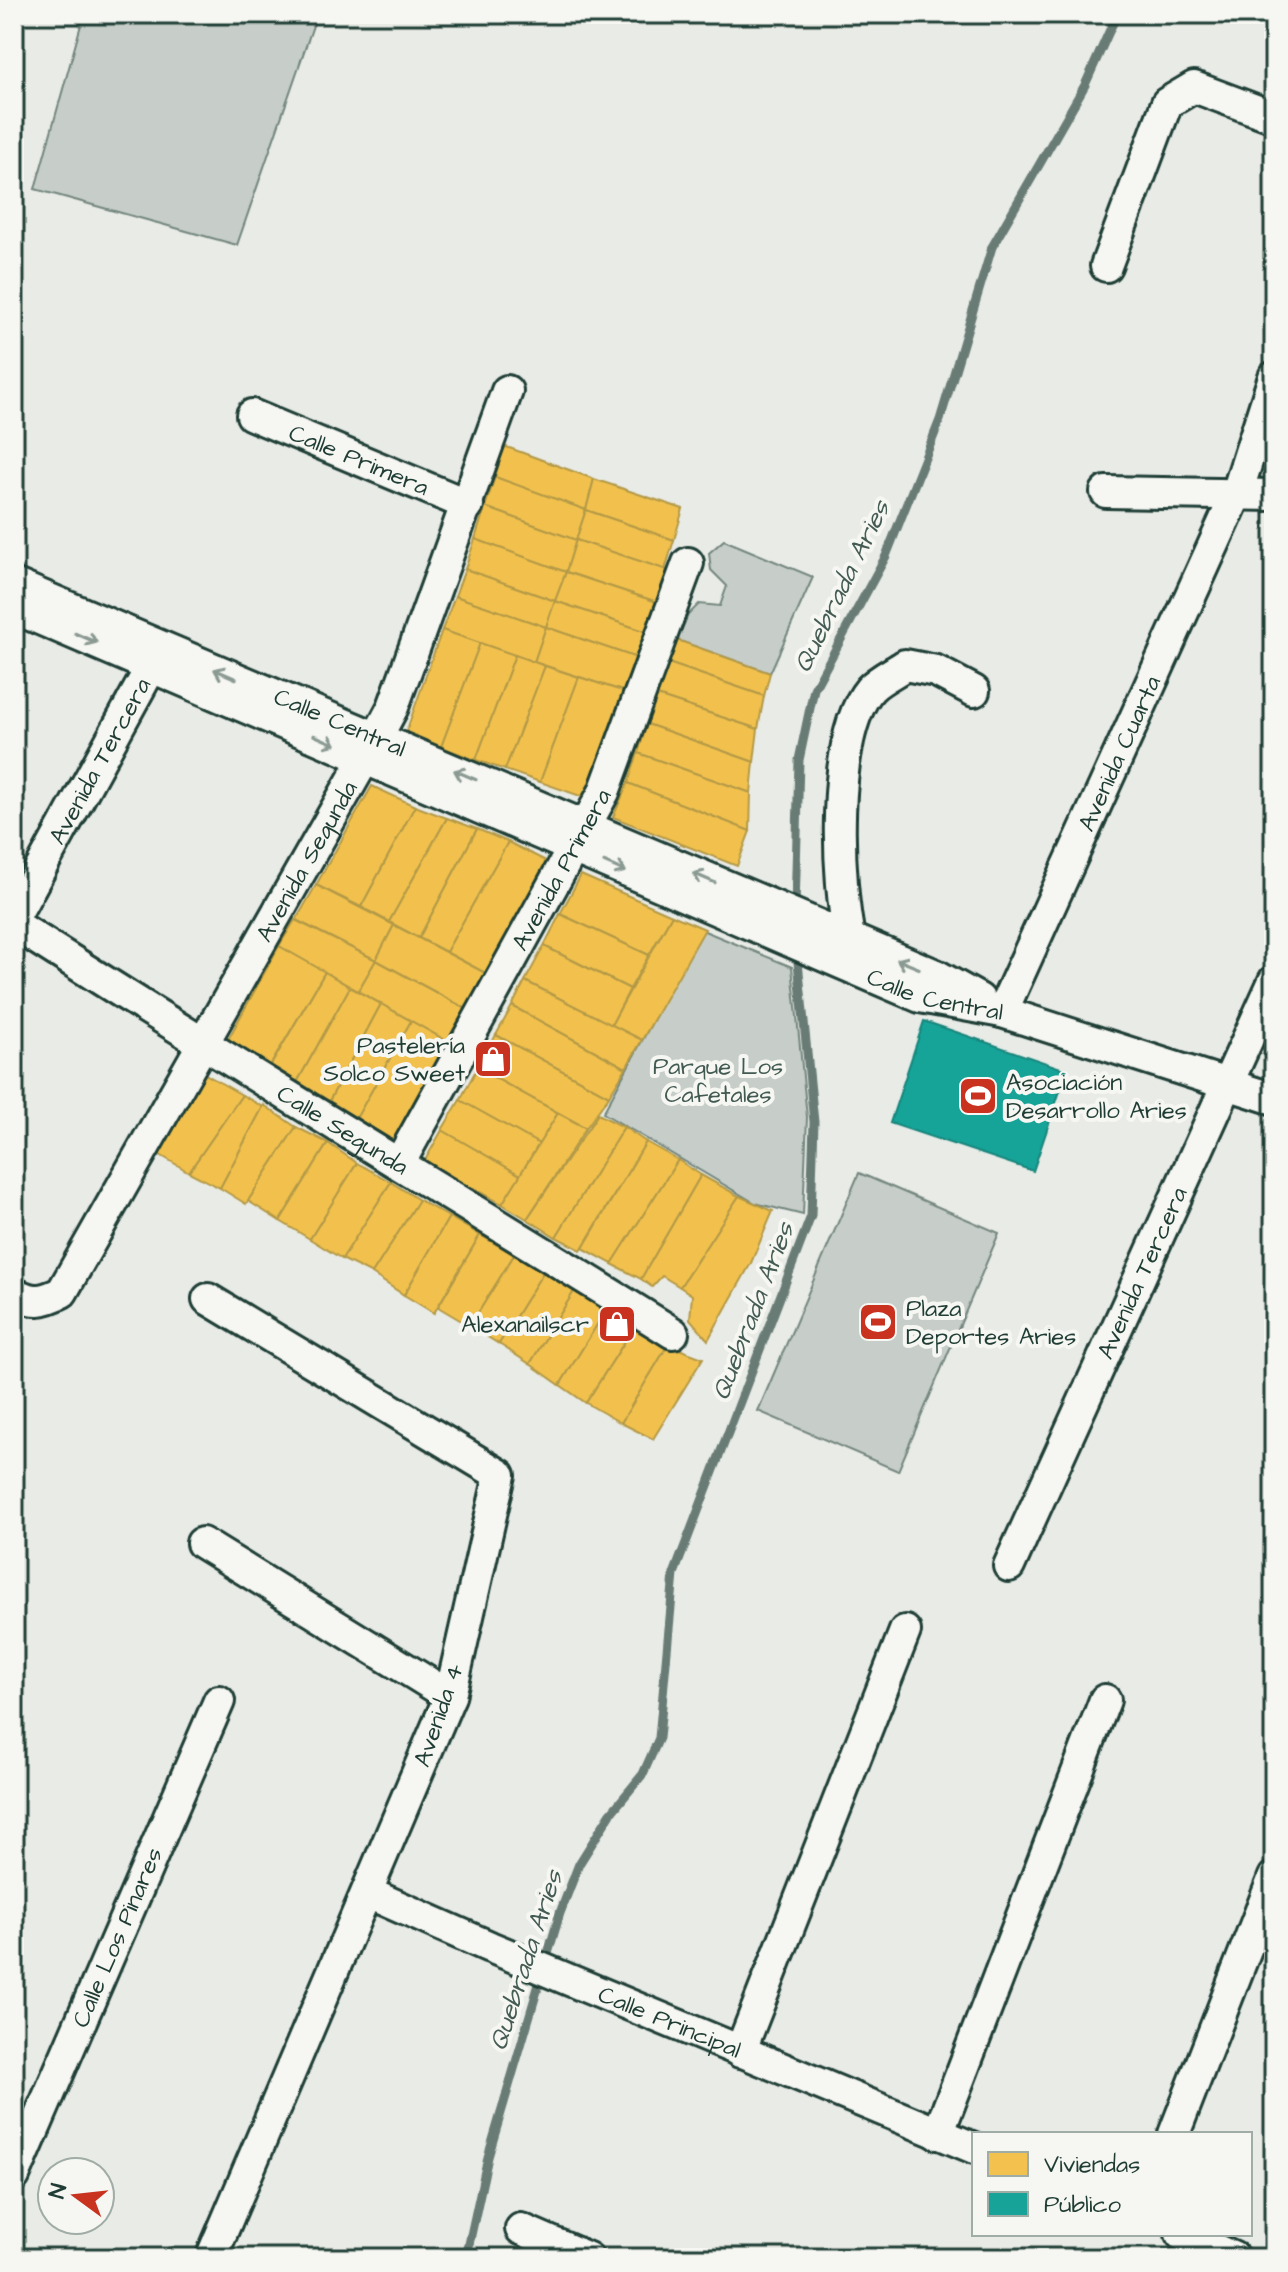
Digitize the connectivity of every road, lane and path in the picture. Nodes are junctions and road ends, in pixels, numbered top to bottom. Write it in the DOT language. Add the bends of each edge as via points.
graph roads {
  1 [pos="1274,117"];
  2 [pos="1106,266"];
  3 [pos="1274,377"];
  4 [pos="507,391"];
  5 [pos="252,415"];
  6 [pos="1106,492"];
  7 [pos="1237,493"];
  8 [pos="1274,495"];
  9 [pos="468,505"];
  10 [pos="688,563"];
  11 [pos="14,584"];
  12 [pos="14,608"];
  13 [pos="157,657"];
  14 [pos="974,691"];
  15 [pos="371,747"];
  16 [pos="580,838"];
  17 [pos="14,917"];
  18 [pos="14,924"];
  19 [pos="816,940"];
  20 [pos="850,941"];
  21 [pos="1274,981"];
  22 [pos="1002,1012"];
  23 [pos="201,1044"];
  24 [pos="1227,1083"];
  25 [pos="1274,1099"];
  26 [pos="400,1162"];
  27 [pos="14,1293"];
  28 [pos="208,1299"];
  29 [pos="673,1333"];
  30 [pos="202,1543"];
  31 [pos="1009,1566"];
  32 [pos="905,1631"];
  33 [pos="450,1696"];
  34 [pos="1105,1700"];
  35 [pos="219,1701"];
  36 [pos="1274,1877"];
  37 [pos="368,1893"];
  38 [pos="740,2052"];
  39 [pos="1175,2132"];
  40 [pos="938,2134"];
  41 [pos="972,2147"];
  42 [pos="14,2176"];
  43 [pos="521,2229"];
  44 [pos="1185,2236"];
  45 [pos="211,2258"];
  46 [pos="588,2258"];
  47 [pos="1234,2258"];
  1 -- 2 [label="street" via="1194,87 1167,103"];
  3 -- 7 [label="street, Avenida Cuarta"];
  4 -- 9 [label="street, Avenida Segunda"];
  5 -- 9 [label="street, Calle Primera"];
  6 -- 7 [label="street"];
  7 -- 8 [label="street"];
  7 -- 22 [label="street, Avenida Cuarta"];
  9 -- 15 [label="street, Avenida Segunda" via="393,707"];
  10 -- 16 [label="street, Avenida Primera" via="604,792"];
  11 -- 13 [label="street, Calle Central"];
  12 -- 13 [label="street, Calle Central, one-way"];
  13 -- 15 [label="street, Calle Central"];
  13 -- 17 [label="street, Avenida Tercera"];
  14 -- 20 [label="street" via="936,671 905,665 870,689 854,720 841,788 840,859"];
  15 -- 16 [label="street, Calle Central"];
  15 -- 23 [label="street, Avenida Segunda"];
  16 -- 19 [label="street, Calle Central"];
  16 -- 26 [label="street, Avenida Primera"];
  18 -- 23 [label="street, Calle Segunda"];
  19 -- 20 [label="street, Calle Central"];
  19 -- 22 [label="street, Calle Central" via="920,997"];
  22 -- 20 [label="street, Calle Central, one-way" via="936,975"];
  21 -- 24 [label="street, Avenida Tercera"];
  22 -- 24 [label="street"];
  23 -- 26 [label="street, Calle Segunda"];
  23 -- 27 [label="street, Avenida Segunda" via="62,1292 45,1301"];
  24 -- 25 [label="street"];
  24 -- 31 [label="street, Avenida Tercera"];
  26 -- 29 [label="street, Calle Segunda"];
  28 -- 33 [label="street, Avenida 4" via="500,1475"];
  30 -- 33 [label="street"];
  32 -- 38 [label="street"];
  33 -- 37 [label="street, Avenida 4"];
  34 -- 40 [label="street"];
  35 -- 42 [label="street, Calle Los Pinares"];
  36 -- 39 [label="street"];
  37 -- 38 [label="street, Calle Principal"];
  37 -- 45 [label="street, Avenida 4"];
  38 -- 40 [label="street, Calle Principal"];
  40 -- 41 [label="street, Calle Principal"];
  43 -- 46 [label="street"];
  44 -- 47 [label="street"];
}
